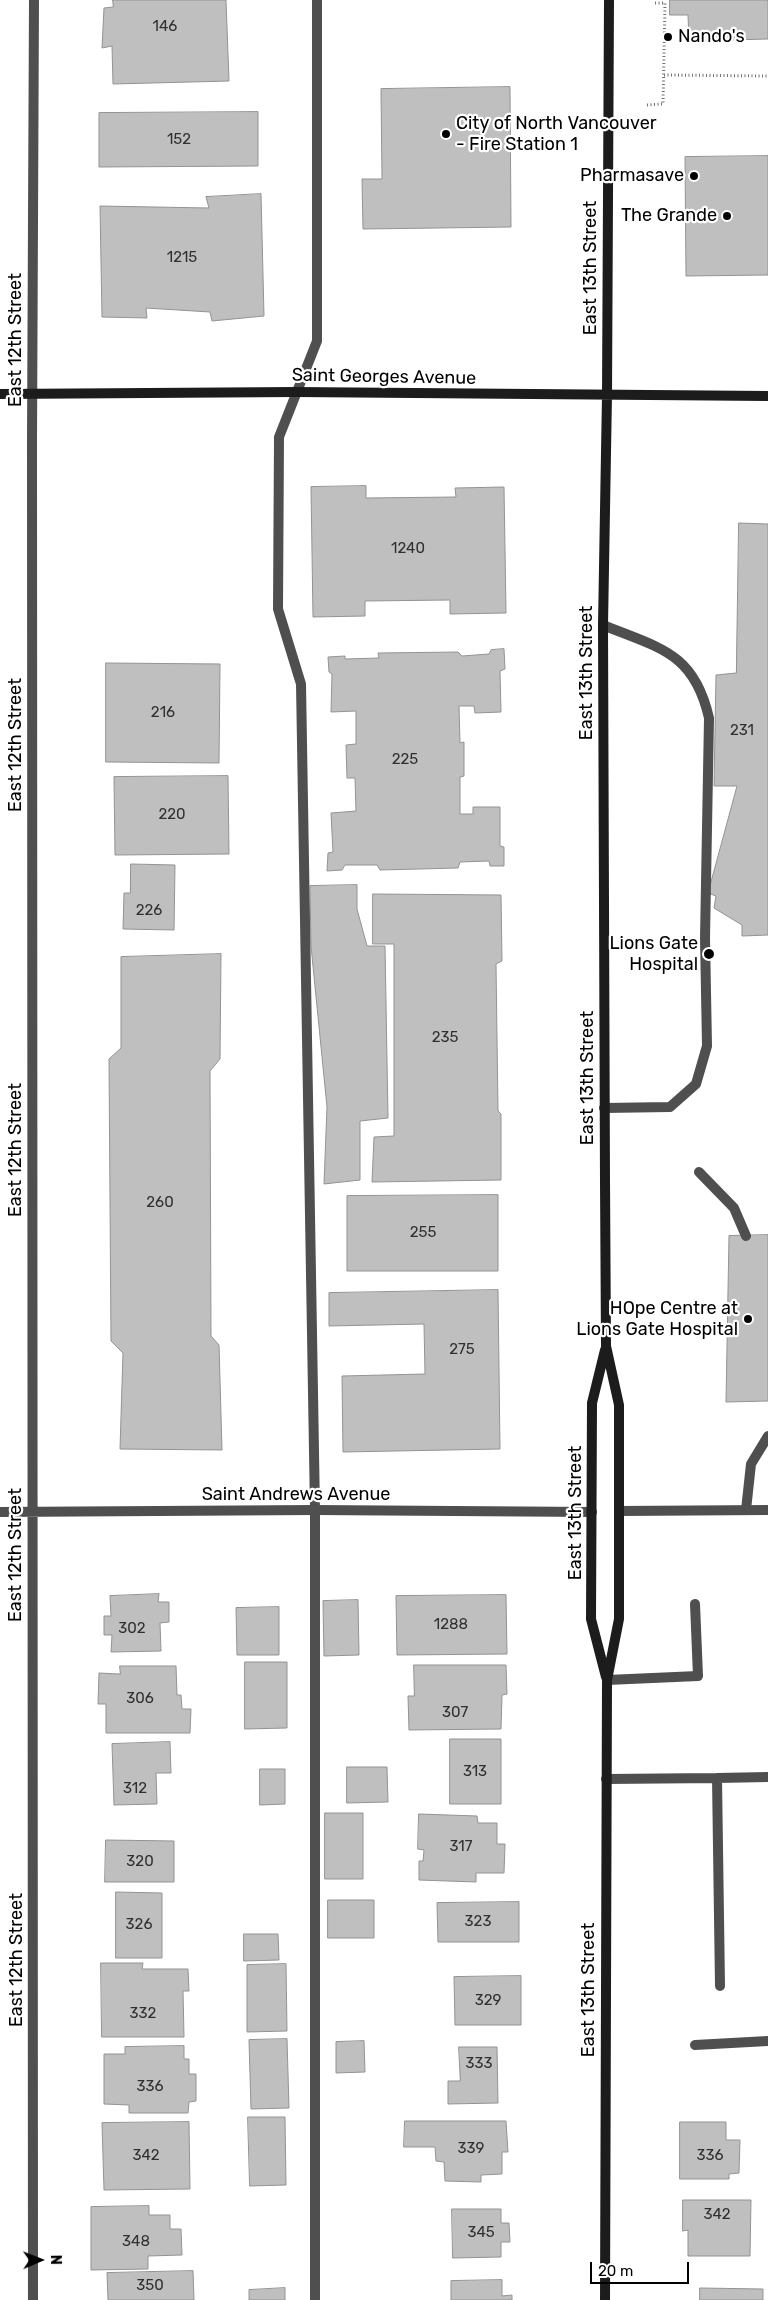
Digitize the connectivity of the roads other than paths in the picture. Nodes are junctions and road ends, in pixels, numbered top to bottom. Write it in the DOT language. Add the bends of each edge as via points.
graph roads {
  1 [pos="34,0"];
  2 [pos="317,0"];
  3 [pos="609,0"];
  4 [pos="296,392"];
  5 [pos="0,394"];
  6 [pos="32,394"];
  7 [pos="607,395"];
  8 [pos="768,396"];
  9 [pos="603,625"];
  10 [pos="604,1108"];
  11 [pos="698,1172"];
  12 [pos="746,1236"];
  13 [pos="606,1346"];
  14 [pos="768,1436"];
  15 [pos="315,1510"];
  16 [pos="746,1510"];
  17 [pos="768,1510"];
  18 [pos="619,1511"];
  19 [pos="0,1512"];
  20 [pos="32,1512"];
  21 [pos="592,1512"];
  22 [pos="694,1604"];
  23 [pos="607,1680"];
  24 [pos="768,1777"];
  25 [pos="717,1778"];
  26 [pos="606,1779"];
  27 [pos="720,1986"];
  28 [pos="768,2042"];
  29 [pos="694,2045"];
  30 [pos="34,2300"];
  31 [pos="315,2300"];
  32 [pos="605,2300"];
  1 -- 6 [label="street, East 12th Street"];
  2 -- 4 [label="street" via="317,341"];
  3 -- 7 [label="street, East 13th Street"];
  4 -- 6 [label="street, Saint Georges Avenue"];
  4 -- 7 [label="street, Saint Georges Avenue"];
  4 -- 15 [label="street" via="279,437 278,609 301,684"];
  5 -- 6 [label="street, Saint Georges Avenue"];
  6 -- 20 [label="street, East 12th Street"];
  7 -- 8 [label="street, Saint Georges Avenue"];
  7 -- 9 [label="street, East 13th Street"];
  9 -- 10 [label="street, East 13th Street"];
  9 -- 10 [label="street" via="653,646 685,665 705,698 709,718 707,1046 696,1084 670,1107"];
  10 -- 13 [label="street, East 13th Street"];
  11 -- 12 [label="street" via="734,1208"];
  13 -- 18 [label="street, East 13th Street" via="620,1405"];
  13 -- 21 [label="street, East 13th Street" via="592,1403"];
  14 -- 16 [label="street" via="751,1464"];
  15 -- 20 [label="street, Saint Andrews Avenue"];
  15 -- 21 [label="street, Saint Andrews Avenue"];
  15 -- 31 [label="street"];
  16 -- 17 [label="street"];
  16 -- 18 [label="street"];
  18 -- 23 [label="street, East 13th Street" via="619,1619"];
  19 -- 20 [label="street, Saint Andrews Avenue"];
  20 -- 30 [label="street, East 12th Street"];
  21 -- 23 [label="street, East 13th Street" via="591,1619"];
  22 -- 23 [label="street" via="698,1676"];
  23 -- 26 [label="street, East 13th Street"];
  24 -- 25 [label="street"];
  25 -- 26 [label="street"];
  25 -- 27 [label="street"];
  26 -- 32 [label="street, East 13th Street"];
  28 -- 29 [label="street"];
}
